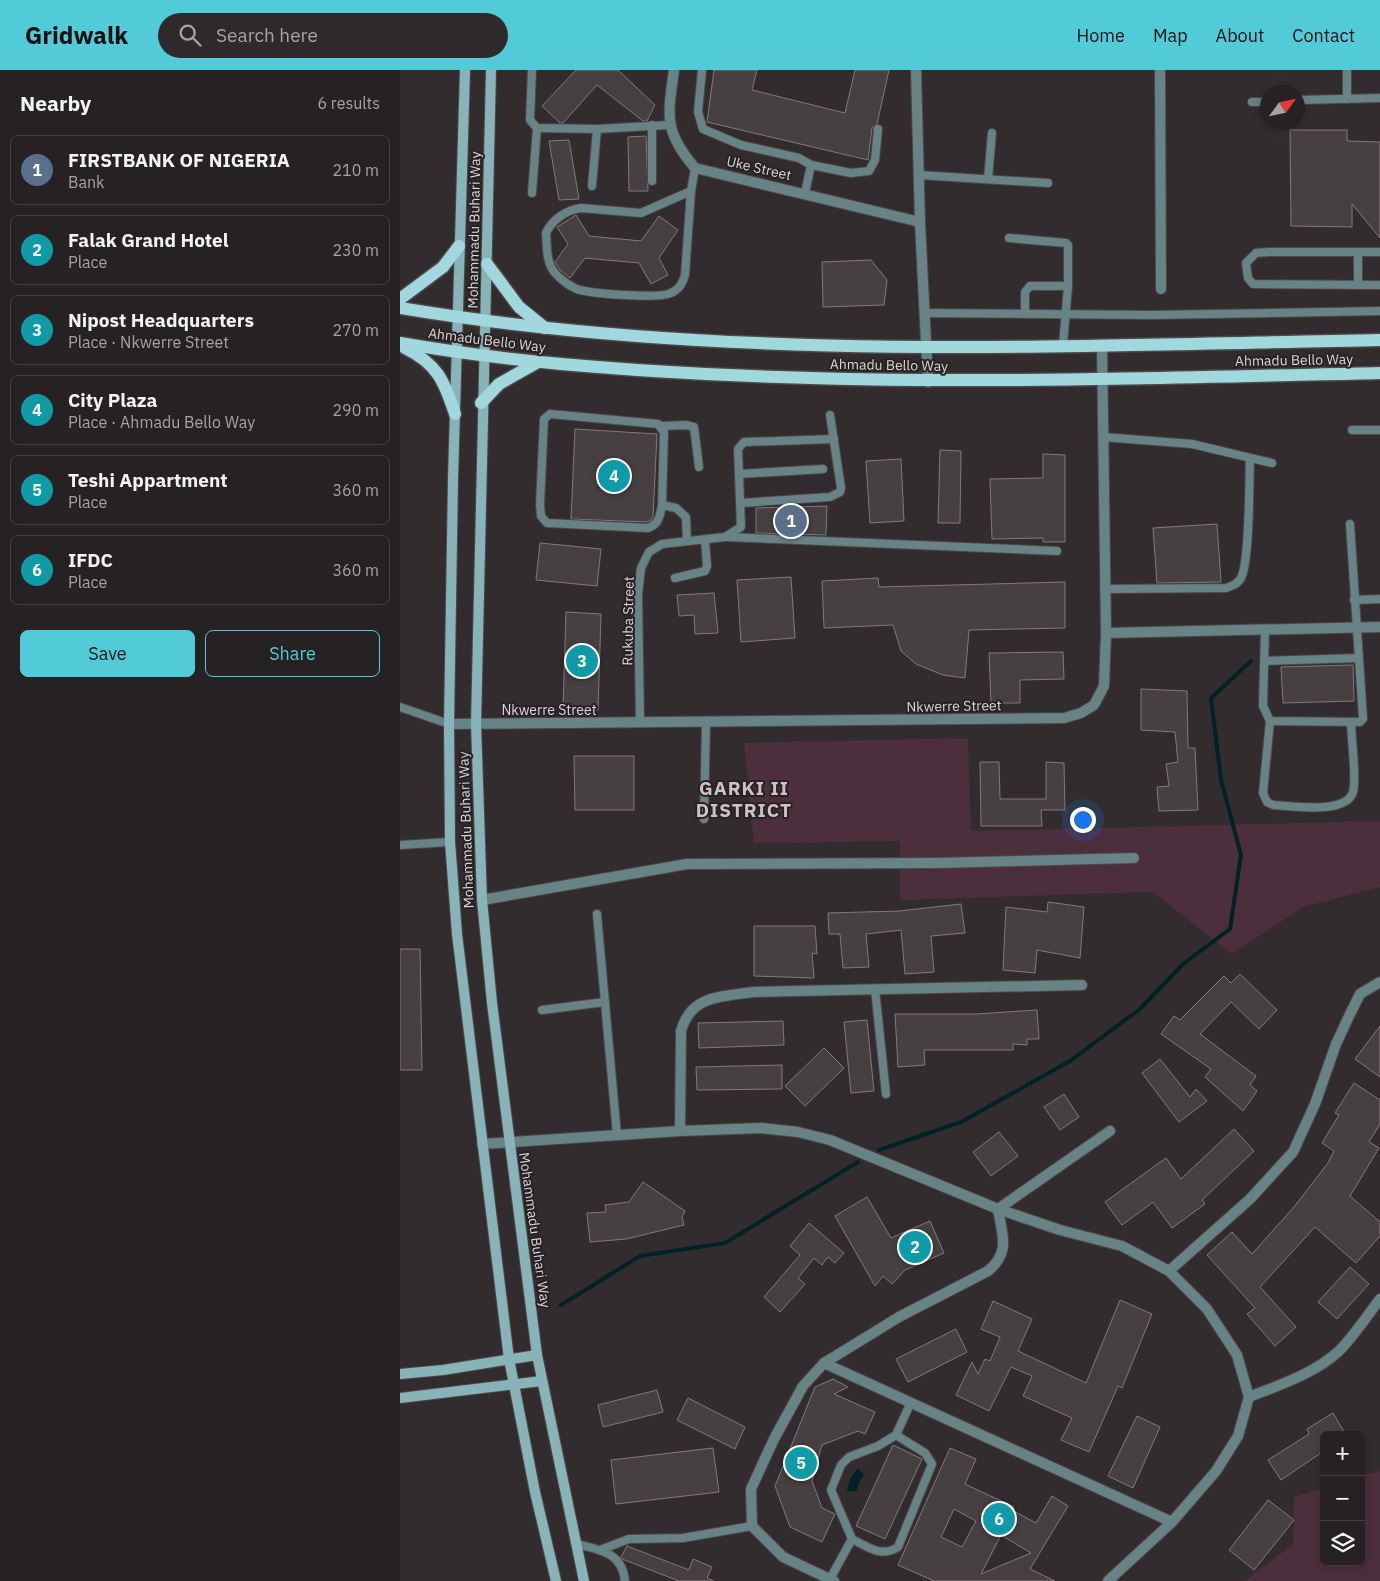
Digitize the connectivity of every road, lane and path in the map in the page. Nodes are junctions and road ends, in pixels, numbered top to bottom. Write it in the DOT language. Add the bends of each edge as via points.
graph roads {
  1 [pos="465,70"];
  2 [pos="490,70"];
  3 [pos="532,70"];
  4 [pos="674,70"];
  5 [pos="702,70"];
  6 [pos="916,70"];
  7 [pos="1160,70"];
  8 [pos="1347,70"];
  9 [pos="1380,98"];
  10 [pos="1347,99"];
  11 [pos="1305,100"];
  12 [pos="1252,102"];
  13 [pos="1260,102"];
  14 [pos="652,125"];
  15 [pos="669,125"];
  16 [pos="537,128"];
  17 [pos="597,129"];
  18 [pos="878,129"];
  19 [pos="992,133"];
  20 [pos="811,165"];
  21 [pos="695,168"];
  22 [pos="919,175"];
  23 [pos="988,179"];
  24 [pos="652,181"];
  25 [pos="1048,184"];
  26 [pos="592,186"];
  27 [pos="691,191"];
  28 [pos="532,193"];
  29 [pos="806,193"];
  30 [pos="920,222"];
  31 [pos="1010,238"];
  32 [pos="459,246"];
  33 [pos="1358,252"];
  34 [pos="1380,252"];
  35 [pos="487,264"];
  36 [pos="1358,285"];
  37 [pos="1380,285"];
  38 [pos="1068,286"];
  39 [pos="1161,289"];
  40 [pos="400,299"];
  41 [pos="400,308"];
  42 [pos="1380,310"];
  43 [pos="1065,312"];
  44 [pos="924,314"];
  45 [pos="1025,314"];
  46 [pos="459,318"];
  47 [pos="486,322"];
  48 [pos="545,328"];
  49 [pos="1380,340"];
  50 [pos="400,344"];
  51 [pos="926,345"];
  52 [pos="1063,345"];
  53 [pos="1102,345"];
  54 [pos="458,353"];
  55 [pos="485,357"];
  56 [pos="538,362"];
  57 [pos="1380,373"];
  58 [pos="1103,379"];
  59 [pos="928,382"];
  60 [pos="482,403"];
  61 [pos="455,414"];
  62 [pos="830,415"];
  63 [pos="662,426"];
  64 [pos="1352,430"];
  65 [pos="1380,430"];
  66 [pos="1103,437"];
  67 [pos="834,440"];
  68 [pos="1250,458"];
  69 [pos="1272,463"];
  70 [pos="700,467"];
  71 [pos="824,468"];
  72 [pos="739,474"];
  73 [pos="741,503"];
  74 [pos="662,505"];
  75 [pos="1350,524"];
  76 [pos="725,537"];
  77 [pos="686,541"];
  78 [pos="705,541"];
  79 [pos="1057,551"];
  80 [pos="675,578"];
  81 [pos="1104,589"];
  82 [pos="1354,600"];
  83 [pos="1380,600"];
  84 [pos="1355,628"];
  85 [pos="1380,628"];
  86 [pos="1265,630"];
  87 [pos="1106,632"];
  88 [pos="1359,658"];
  89 [pos="1265,661"];
  90 [pos="400,707"];
  91 [pos="1270,721"];
  92 [pos="706,722"];
  93 [pos="1350,722"];
  94 [pos="640,723"];
  95 [pos="449,724"];
  96 [pos="476,724"];
  97 [pos="704,819"];
  98 [pos="450,842"];
  99 [pos="400,845"];
  100 [pos="1134,858"];
  101 [pos="482,900"];
  102 [pos="597,914"];
  103 [pos="1380,982"];
  104 [pos="1082,985"];
  105 [pos="875,989"];
  106 [pos="605,1002"];
  107 [pos="542,1010"];
  108 [pos="886,1094"];
  109 [pos="680,1131"];
  110 [pos="1110,1131"];
  111 [pos="617,1135"];
  112 [pos="509,1142"];
  113 [pos="482,1144"];
  114 [pos="998,1209"];
  115 [pos="1169,1271"];
  116 [pos="1380,1299"];
  117 [pos="537,1355"];
  118 [pos="509,1360"];
  119 [pos="824,1363"];
  120 [pos="400,1374"];
  121 [pos="542,1381"];
  122 [pos="514,1385"];
  123 [pos="400,1398"];
  124 [pos="1249,1398"];
  125 [pos="911,1402"];
  126 [pos="896,1435"];
  127 [pos="1172,1522"];
  128 [pos="752,1526"];
  129 [pos="852,1539"];
  130 [pos="576,1544"];
  131 [pos="600,1550"];
  132 [pos="832,1580"];
  133 [pos="556,1581"];
  134 [pos="584,1581"];
  135 [pos="625,1581"];
  136 [pos="1108,1581"];
  1 -- 32 [label="main road, Mohammadu Buhari Way"];
  2 -- 35 [label="main road, Mohammadu Buhari Way"];
  3 -- 16 [label="lane" via="530,120"];
  4 -- 15 [label="street"];
  5 -- 20 [label="lane" via="698,112 703,129 741,145 798,158"];
  6 -- 22 [label="street"];
  7 -- 39 [label="street"];
  8 -- 10 [label="lane"];
  9 -- 10 [label="lane"];
  10 -- 11 [label="lane"];
  12 -- 13 [label="lane"];
  14 -- 15 [label="lane"];
  14 -- 17 [label="lane"];
  14 -- 24 [label="lane"];
  15 -- 21 [label="street" via="680,150"];
  16 -- 17 [label="lane"];
  16 -- 28 [label="lane"];
  17 -- 26 [label="lane"];
  18 -- 20 [label="lane" via="875,160 869,171 851,173"];
  19 -- 23 [label="lane"];
  20 -- 29 [label="lane"];
  21 -- 27 [label="lane"];
  21 -- 29 [label="street, Uke Street"];
  22 -- 23 [label="lane"];
  22 -- 30 [label="street"];
  23 -- 25 [label="lane"];
  27 -- 27 [label="lane" via="685,276 677,290 658,295 592,292 569,285 554,273 549,263 546,233 554,220 580,208 641,213"];
  29 -- 30 [label="street, Uke Street"];
  30 -- 44 [label="street"];
  31 -- 38 [label="lane" via="1066,242 1069,252"];
  32 -- 40 [label="main road" via="443,267"];
  32 -- 46 [label="main road, Mohammadu Buhari Way"];
  33 -- 34 [label="lane"];
  33 -- 36 [label="lane"];
  33 -- 36 [label="lane" via="1256,253 1246,263 1248,278 1253,284"];
  35 -- 47 [label="main road, Mohammadu Buhari Way"];
  35 -- 48 [label="main road" via="519,306"];
  36 -- 37 [label="lane"];
  38 -- 43 [label="lane"];
  38 -- 45 [label="lane" via="1030,286 1025,292"];
  41 -- 46 [label="main road, Ahmadu Bello Way"];
  42 -- 43 [label="lane" via="1151,315"];
  43 -- 45 [label="lane"];
  43 -- 52 [label="lane"];
  44 -- 45 [label="lane"];
  44 -- 51 [label="street"];
  46 -- 47 [label="main road, Ahmadu Bello Way"];
  46 -- 54 [label="main road, Mohammadu Buhari Way"];
  47 -- 48 [label="main road, Ahmadu Bello Way"];
  47 -- 55 [label="main road, Mohammadu Buhari Way"];
  48 -- 51 [label="main road, Ahmadu Bello Way" via="633,337 789,344"];
  49 -- 53 [label="main road, Ahmadu Bello Way"];
  50 -- 54 [label="main road, Ahmadu Bello Way"];
  50 -- 61 [label="main road" via="436,370 448,390"];
  51 -- 52 [label="main road, Ahmadu Bello Way"];
  51 -- 59 [label="street"];
  52 -- 53 [label="main road, Ahmadu Bello Way"];
  53 -- 58 [label="street, Nkwerre Street"];
  54 -- 55 [label="main road, Ahmadu Bello Way"];
  54 -- 61 [label="main road, Mohammadu Buhari Way"];
  55 -- 56 [label="main road, Ahmadu Bello Way"];
  55 -- 60 [label="main road, Mohammadu Buhari Way"];
  56 -- 59 [label="main road, Ahmadu Bello Way" via="634,371"];
  56 -- 60 [label="main road" via="499,384"];
  57 -- 58 [label="main road, Ahmadu Bello Way"];
  58 -- 59 [label="main road, Ahmadu Bello Way"];
  58 -- 66 [label="street, Nkwerre Street"];
  60 -- 96 [label="main road, Mohammadu Buhari Way"];
  61 -- 95 [label="main road, Mohammadu Buhari Way"];
  62 -- 67 [label="lane"];
  63 -- 70 [label="lane" via="694,427"];
  63 -- 74 [label="lane"];
  63 -- 74 [label="lane" via="546,416 540,505 541,516 548,522 648,528 659,519"];
  64 -- 65 [label="lane"];
  66 -- 68 [label="lane" via="1192,444"];
  66 -- 81 [label="street, Nkwerre Street"];
  67 -- 72 [label="lane" via="744,442 738,449"];
  67 -- 73 [label="lane" via="841,488 836,496"];
  68 -- 69 [label="lane"];
  68 -- 81 [label="lane" via="1245,561 1241,579 1226,588"];
  71 -- 72 [label="lane"];
  72 -- 73 [label="lane"];
  73 -- 76 [label="lane, Rukuba Street" via="741,527"];
  74 -- 77 [label="lane" via="676,508 686,517"];
  75 -- 82 [label="lane"];
  76 -- 78 [label="lane, Rukuba Street"];
  76 -- 79 [label="lane"];
  77 -- 78 [label="lane, Rukuba Street"];
  77 -- 94 [label="lane, Rukuba Street" via="662,544 649,552 641,568 638,594"];
  78 -- 80 [label="lane" via="708,566 705,571"];
  81 -- 87 [label="street, Nkwerre Street"];
  82 -- 83 [label="lane"];
  82 -- 84 [label="lane"];
  84 -- 85 [label="street"];
  84 -- 86 [label="street"];
  84 -- 88 [label="lane"];
  86 -- 87 [label="street"];
  86 -- 89 [label="lane"];
  87 -- 92 [label="street, Nkwerre Street" via="1104,686 1094,705 1064,718"];
  88 -- 89 [label="lane"];
  88 -- 93 [label="lane" via="1364,716 1360,722"];
  89 -- 91 [label="lane" via="1263,706"];
  90 -- 95 [label="lane"];
  91 -- 93 [label="lane"];
  91 -- 93 [label="lane" via="1263,792 1267,802 1328,808 1345,802 1353,793"];
  92 -- 94 [label="street, Nkwerre Street"];
  92 -- 97 [label="lane"];
  94 -- 96 [label="street, Nkwerre Street"];
  95 -- 96 [label="street, Nkwerre Street"];
  95 -- 98 [label="main road, Mohammadu Buhari Way"];
  96 -- 101 [label="main road, Mohammadu Buhari Way"];
  98 -- 99 [label="lane"];
  98 -- 113 [label="main road, Mohammadu Buhari Way" via="457,934"];
  100 -- 101 [label="street" via="687,864"];
  101 -- 112 [label="main road, Mohammadu Buhari Way"];
  102 -- 106 [label="lane"];
  103 -- 115 [label="street" via="1360,994 1336,1044 1315,1104 1293,1152 1250,1199"];
  104 -- 105 [label="street"];
  105 -- 108 [label="lane"];
  105 -- 109 [label="street" via="753,992 705,1000 694,1008 685,1017 681,1032"];
  106 -- 107 [label="lane"];
  106 -- 111 [label="lane"];
  109 -- 111 [label="street"];
  109 -- 114 [label="street" via="761,1128 798,1132 830,1140"];
  110 -- 114 [label="street"];
  111 -- 112 [label="street"];
  112 -- 113 [label="street"];
  112 -- 117 [label="main road, Mohammadu Buhari Way"];
  113 -- 118 [label="main road, Mohammadu Buhari Way"];
  114 -- 115 [label="street" via="1122,1246"];
  114 -- 119 [label="street" via="1004,1244 1000,1261 988,1271 899,1317"];
  115 -- 124 [label="street" via="1207,1308 1237,1355"];
  116 -- 124 [label="street" via="1339,1350 1322,1364"];
  117 -- 118 [label="main road"];
  117 -- 121 [label="main road, Mohammadu Buhari Way"];
  118 -- 120 [label="main road"];
  118 -- 122 [label="main road, Mohammadu Buhari Way"];
  119 -- 125 [label="street"];
  119 -- 128 [label="street" via="803,1386 751,1489"];
  121 -- 122 [label="main road"];
  121 -- 130 [label="main road, Mohammadu Buhari Way"];
  122 -- 123 [label="main road"];
  122 -- 133 [label="main road, Mohammadu Buhari Way"];
  124 -- 127 [label="street" via="1238,1436 1216,1471"];
  125 -- 126 [label="lane"];
  125 -- 127 [label="street"];
  126 -- 129 [label="lane" via="849,1457 841,1465 831,1490"];
  126 -- 129 [label="lane" via="925,1453 932,1464 898,1547 892,1552 881,1553"];
  127 -- 136 [label="street"];
  128 -- 131 [label="lane" via="683,1538 629,1539"];
  128 -- 132 [label="street" via="783,1557"];
  129 -- 132 [label="lane"];
  130 -- 131 [label="lane"];
  130 -- 134 [label="main road, Mohammadu Buhari Way"];
  131 -- 135 [label="lane" via="620,1562"];
}
